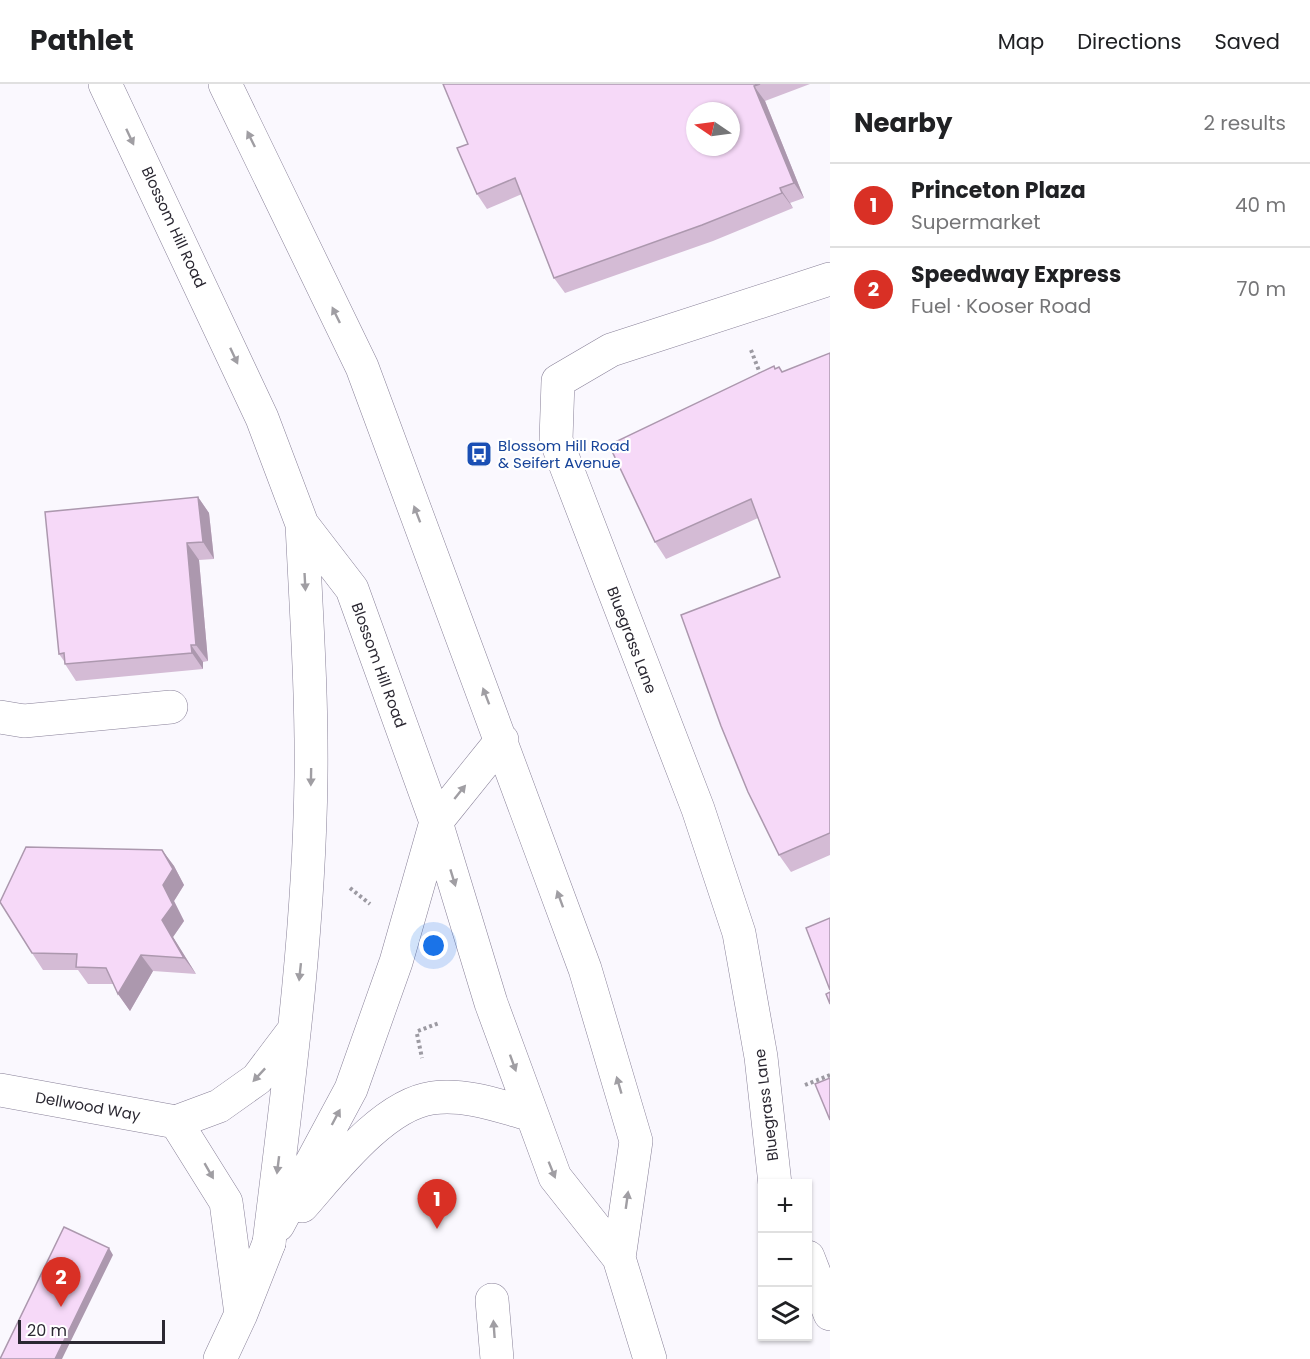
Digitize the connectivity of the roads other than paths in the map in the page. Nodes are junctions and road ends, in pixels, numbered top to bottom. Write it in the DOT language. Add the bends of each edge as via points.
graph roads {
  1 [pos="105,84"];
  2 [pos="225,84"];
  3 [pos="830,279"];
  4 [pos="302,524"];
  5 [pos="171,707"];
  6 [pos="0,717"];
  7 [pos="502,740"];
  8 [pos="436,822"];
  9 [pos="296,1029"];
  10 [pos="0,1089"];
  11 [pos="531,1115"];
  12 [pos="176,1122"];
  13 [pos="774,1179"];
  14 [pos="269,1243"];
  15 [pos="619,1258"];
  16 [pos="812,1269"];
  17 [pos="492,1300"];
  18 [pos="241,1314"];
  19 [pos="830,1314"];
  20 [pos="220,1359"];
  21 [pos="497,1359"];
  22 [pos="650,1359"];
  1 -- 4 [label="main road, Blossom Hill Road, one-way" via="262,418"];
  7 -- 2 [label="main road, Blossom Hill Road, one-way" via="362,367"];
  3 -- 13 [label="main road, Bluegrass Lane" via="610,350 558,381 556,440 698,809 739,933 762,1057"];
  4 -- 8 [label="main road, Blossom Hill Road" via="352,589"];
  4 -- 9 [label="main road, one-way" via="311,779"];
  5 -- 6 [label="main road" via="24,721"];
  8 -- 7 [label="main road, one-way"];
  15 -- 7 [label="main road, Blossom Hill Road, one-way" via="636,1141 585,969"];
  8 -- 11 [label="main road, Blossom Hill Road, one-way"];
  14 -- 8 [label="main road, one-way" via="351,1089 396,962"];
  9 -- 12 [label="main road, one-way" via="257,1079 219,1106"];
  9 -- 14 [label="main road, one-way"];
  10 -- 12 [label="main road, Dellwood Way"];
  11 -- 14 [label="main road" via="471,1098 430,1098 402,1110 369,1131"];
  11 -- 15 [label="main road, Blossom Hill Road, one-way" via="555,1178"];
  12 -- 18 [label="main road, one-way" via="226,1202"];
  14 -- 18 [label="main road"];
  15 -- 22 [label="main road, Blossom Hill Road"];
  16 -- 19 [label="main road"];
  21 -- 17 [label="main road, one-way"];
  18 -- 20 [label="main road"];
}
